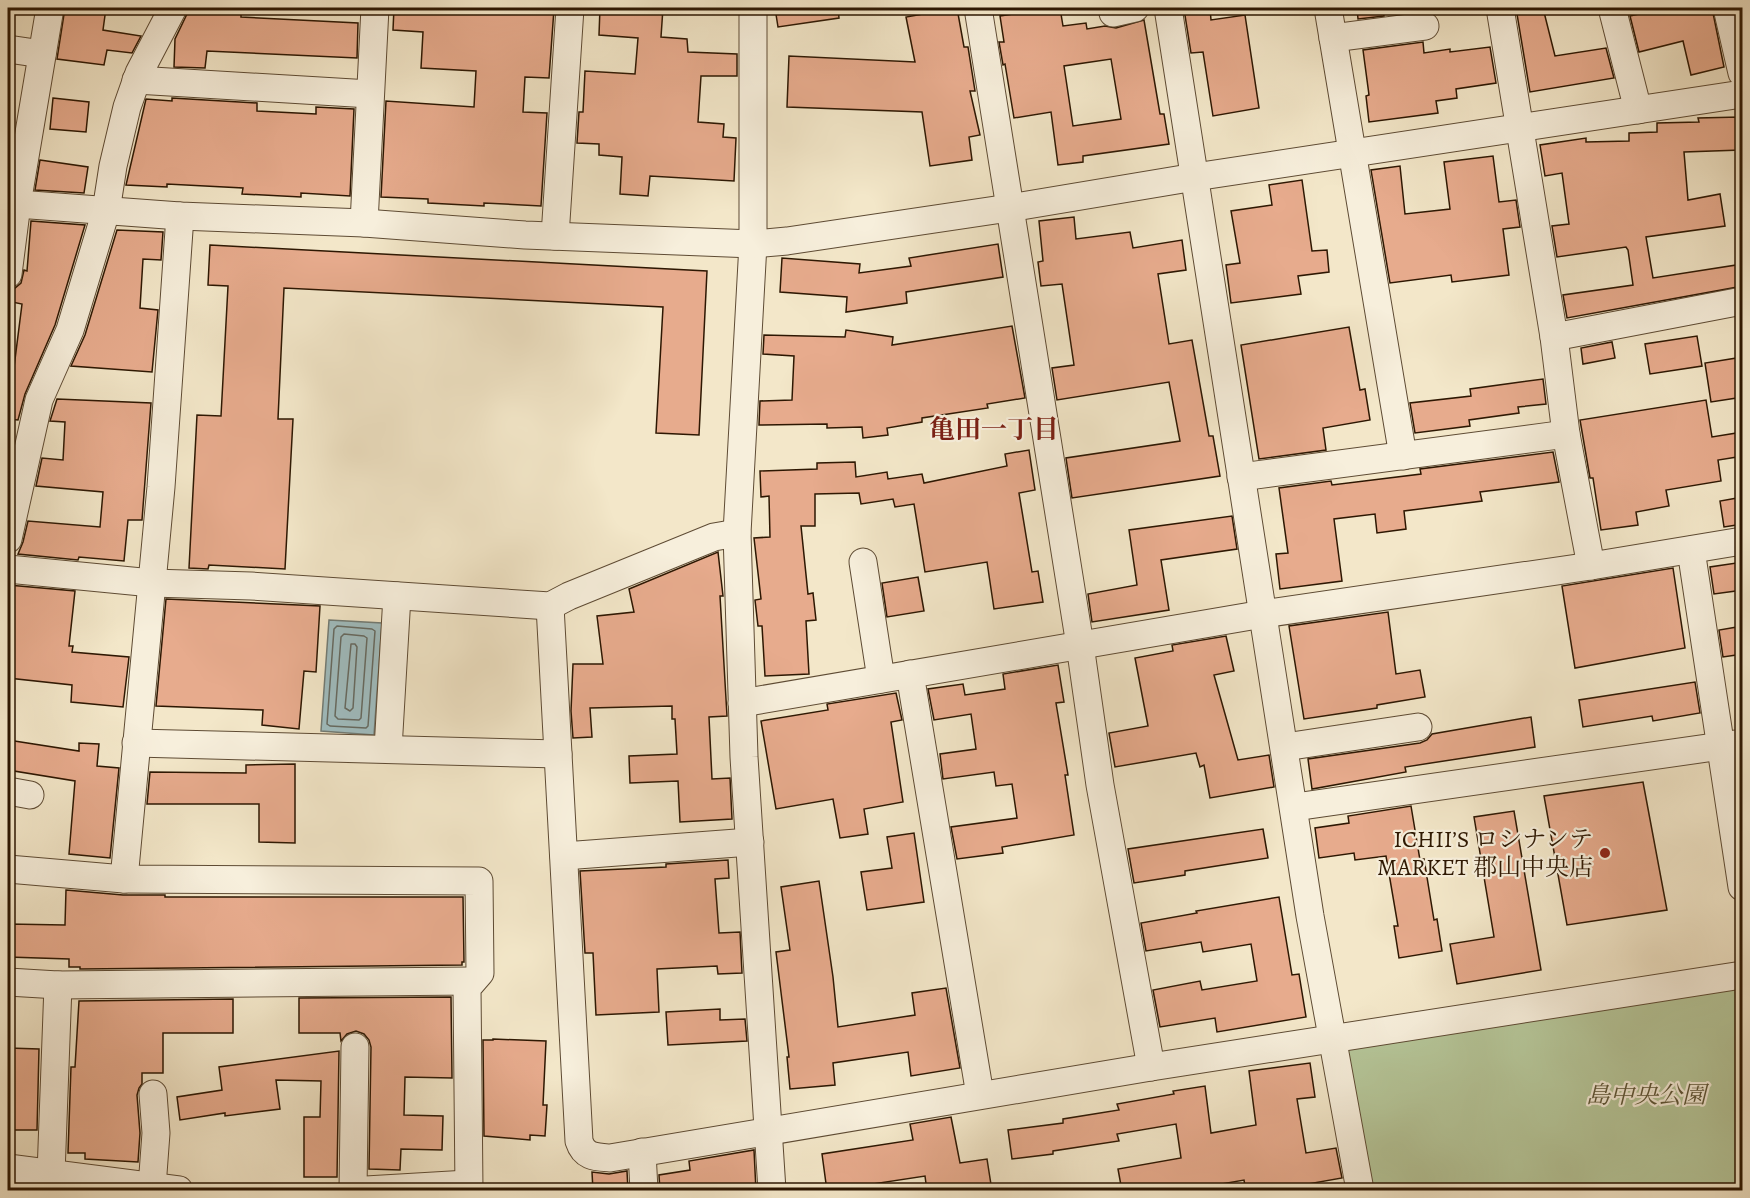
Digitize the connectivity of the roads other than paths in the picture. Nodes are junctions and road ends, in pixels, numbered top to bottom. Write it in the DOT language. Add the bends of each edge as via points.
graph roads {
  1 [pos="50,8"];
  2 [pos="173,8"];
  3 [pos="375,8"];
  4 [pos="570,8"];
  5 [pos="753,8"];
  6 [pos="978,8"];
  7 [pos="1168,8"];
  8 [pos="1328,8"];
  9 [pos="1500,8"];
  10 [pos="1612,8"];
  11 [pos="1727,8"];
  12 [pos="1425,26"];
  13 [pos="1333,38"];
  14 [pos="8,49"];
  15 [pos="42,54"];
  16 [pos="136,80"];
  17 [pos="1742,90"];
  18 [pos="370,94"];
  19 [pos="1638,110"];
  20 [pos="1519,129"];
  21 [pos="1352,154"];
  22 [pos="1196,177"];
  23 [pos="17,204"];
  24 [pos="1010,208"];
  25 [pos="106,211"];
  26 [pos="180,216"];
  27 [pos="364,223"];
  28 [pos="555,236"];
  29 [pos="753,244"];
  30 [pos="8,272"];
  31 [pos="1743,301"];
  32 [pos="1554,338"];
  33 [pos="1566,434"];
  34 [pos="1402,456"];
  35 [pos="1241,477"];
  36 [pos="736,533"];
  37 [pos="8,539"];
  38 [pos="1743,541"];
  39 [pos="1691,550"];
  40 [pos="863,562"];
  41 [pos="1592,566"];
  42 [pos="8,568"];
  43 [pos="152,583"];
  44 [pos="397,596"];
  45 [pos="550,606"];
  46 [pos="1263,614"];
  47 [pos="1080,645"];
  48 [pos="910,674"];
  49 [pos="881,679"];
  50 [pos="742,703"];
  51 [pos="1418,727"];
  52 [pos="136,743"];
  53 [pos="1732,744"];
  54 [pos="1285,747"];
  55 [pos="388,749"];
  56 [pos="558,754"];
  57 [pos="1295,807"];
  58 [pos="750,842"];
  59 [pos="564,856"];
  60 [pos="8,869"];
  61 [pos="124,879"];
  62 [pos="1743,887"];
  63 [pos="1743,975"];
  64 [pos="472,981"];
  65 [pos="8,982"];
  66 [pos="58,985"];
  67 [pos="1333,1039"];
  68 [pos="355,1047"];
  69 [pos="1151,1067"];
  70 [pos="153,1094"];
  71 [pos="980,1095"];
  72 [pos="768,1131"];
  73 [pos="642,1152"];
  74 [pos="8,1168"];
  75 [pos="51,1174"];
  76 [pos="152,1187"];
  77 [pos="468,1187"];
  78 [pos="179,1191"];
  79 [pos="353,1191"];
  80 [pos="366,1191"];
  81 [pos="644,1191"];
  82 [pos="772,1191"];
  83 [pos="1360,1191"];
  1 -- 15 [label="street"];
  2 -- 16 [label="street"];
  3 -- 18 [label="street"];
  4 -- 28 [label="street"];
  5 -- 29 [label="street"];
  6 -- 24 [label="street"];
  7 -- 22 [label="street"];
  8 -- 13 [label="street"];
  9 -- 20 [label="street"];
  10 -- 19 [label="street"];
  11 -- 17 [label="street"];
  12 -- 13 [label="street"];
  13 -- 21 [label="street"];
  14 -- 15 [label="street"];
  15 -- 23 [label="street"];
  16 -- 18 [label="street"];
  16 -- 25 [label="street" via="112,166"];
  17 -- 19 [label="street"];
  18 -- 27 [label="street"];
  19 -- 20 [label="street"];
  20 -- 21 [label="street"];
  20 -- 32 [label="street"];
  21 -- 22 [label="street"];
  21 -- 34 [label="street"];
  22 -- 24 [label="street"];
  22 -- 35 [label="street"];
  23 -- 25 [label="street"];
  23 -- 30 [label="street"];
  24 -- 29 [label="street"];
  24 -- 47 [label="street"];
  25 -- 26 [label="street"];
  25 -- 37 [label="street" via="70,330 39,400"];
  26 -- 27 [label="street"];
  26 -- 43 [label="street"];
  27 -- 28 [label="street"];
  28 -- 29 [label="street"];
  29 -- 36 [label="street"];
  31 -- 32 [label="street"];
  32 -- 33 [label="street"];
  33 -- 34 [label="street"];
  33 -- 41 [label="street"];
  34 -- 35 [label="street"];
  35 -- 46 [label="street"];
  36 -- 45 [label="street" via="714,537"];
  36 -- 50 [label="street"];
  38 -- 39 [label="street"];
  39 -- 41 [label="street"];
  39 -- 53 [label="street"];
  40 -- 49 [label="street"];
  41 -- 46 [label="street"];
  42 -- 43 [label="street"];
  43 -- 44 [label="street" via="251,585"];
  43 -- 52 [label="street"];
  44 -- 45 [label="street"];
  44 -- 55 [label="street"];
  45 -- 56 [label="street"];
  46 -- 47 [label="street"];
  46 -- 54 [label="street"];
  47 -- 48 [label="street"];
  47 -- 69 [label="street" via="1100,785"];
  48 -- 49 [label="street"];
  48 -- 71 [label="street"];
  49 -- 50 [label="street"];
  50 -- 58 [label="street"];
  51 -- 54 [label="street"];
  52 -- 55 [label="street"];
  52 -- 61 [label="street"];
  53 -- 57 [label="street"];
  53 -- 62 [label="street"];
  54 -- 57 [label="street"];
  55 -- 56 [label="street"];
  56 -- 59 [label="street"];
  57 -- 67 [label="street"];
  58 -- 59 [label="street"];
  58 -- 72 [label="street"];
  59 -- 73 [label="street" via="579,1141 590,1157"];
  60 -- 61 [label="street"];
  61 -- 64 [label="street" via="479,881 480,972"];
  63 -- 67 [label="street"];
  64 -- 66 [label="street"];
  64 -- 77 [label="street" via="467,988"];
  65 -- 66 [label="street"];
  66 -- 75 [label="street"];
  67 -- 69 [label="street"];
  67 -- 83 [label="street"];
  68 -- 79 [label="street"];
  69 -- 71 [label="street"];
  70 -- 76 [label="street" via="156,1133"];
  71 -- 72 [label="street"];
  72 -- 73 [label="street"];
  72 -- 82 [label="street"];
  73 -- 81 [label="street"];
  74 -- 75 [label="street"];
  75 -- 76 [label="street"];
  76 -- 78 [label="street"];
  77 -- 80 [label="street"];
}
